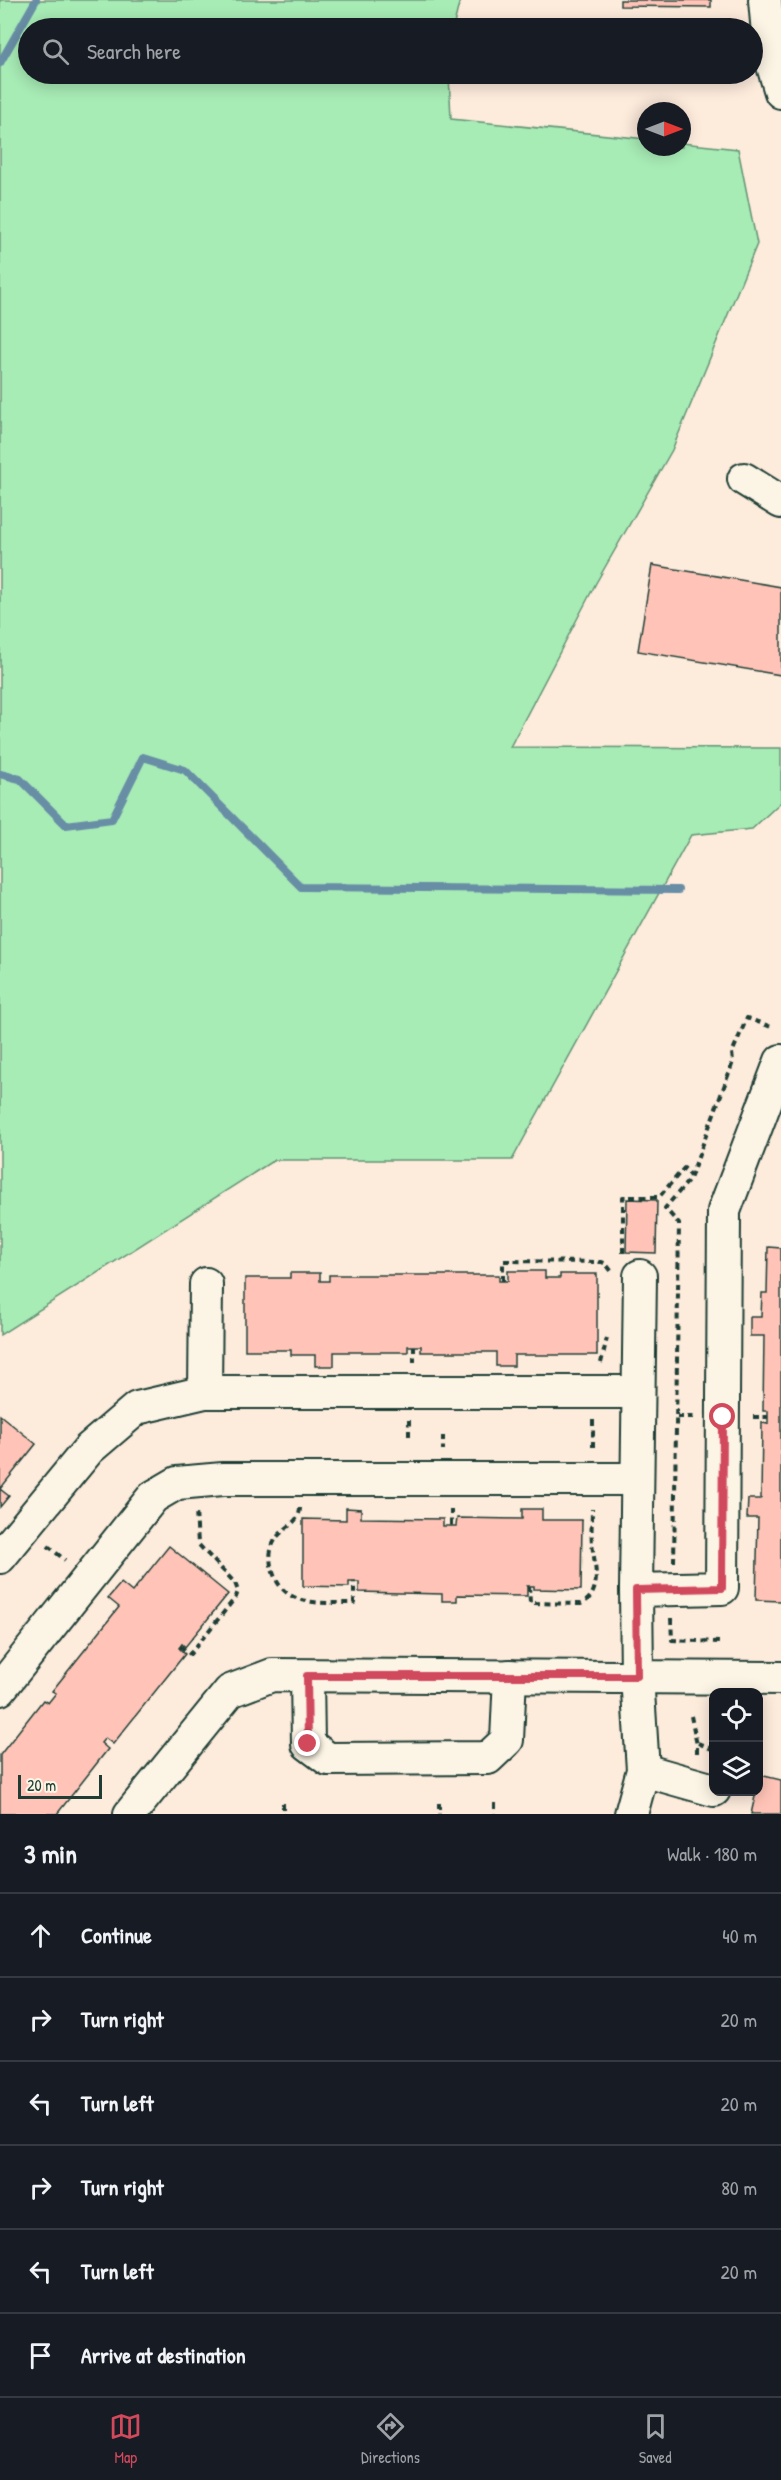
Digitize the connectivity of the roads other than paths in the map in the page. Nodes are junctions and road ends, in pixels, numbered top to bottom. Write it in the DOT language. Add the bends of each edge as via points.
graph roads {
  1 [pos="765,0"];
  2 [pos="781,92"];
  3 [pos="744,479"];
  4 [pos="781,502"];
  5 [pos="781,1061"];
  6 [pos="623,1270"];
  7 [pos="206,1284"];
  8 [pos="205,1392"];
  9 [pos="638,1392"];
  10 [pos="637,1479"];
  11 [pos="0,1557"];
  12 [pos="636,1590"];
  13 [pos="307,1676"];
  14 [pos="510,1676"];
  15 [pos="637,1676"];
  16 [pos="781,1678"];
  17 [pos="0,1689"];
  18 [pos="643,1770"];
  19 [pos="709,1789"];
  20 [pos="719,1796"];
  21 [pos="130,1814"];
  22 [pos="631,1814"];
  23 [pos="713,1814"];
  1 -- 2 [label="street" via="770,56"];
  3 -- 4 [label="street"];
  5 -- 12 [label="street" via="724,1211 722,1588"];
  6 -- 9 [label="street"];
  7 -- 8 [label="street"];
  8 -- 9 [label="street"];
  8 -- 11 [label="street" via="137,1408 89,1449"];
  9 -- 10 [label="street"];
  10 -- 12 [label="street"];
  10 -- 17 [label="street" via="223,1479 177,1483 153,1497"];
  12 -- 15 [label="street"];
  13 -- 14 [label="street"];
  13 -- 14 [label="street" via="308,1744 328,1759 339,1759 488,1758 507,1740"];
  13 -- 21 [label="street" via="272,1675 230,1691"];
  14 -- 15 [label="street"];
  15 -- 16 [label="street"];
  15 -- 18 [label="street"];
  18 -- 19 [label="street"];
  18 -- 22 [label="street"];
  20 -- 23 [label="street"];
}
